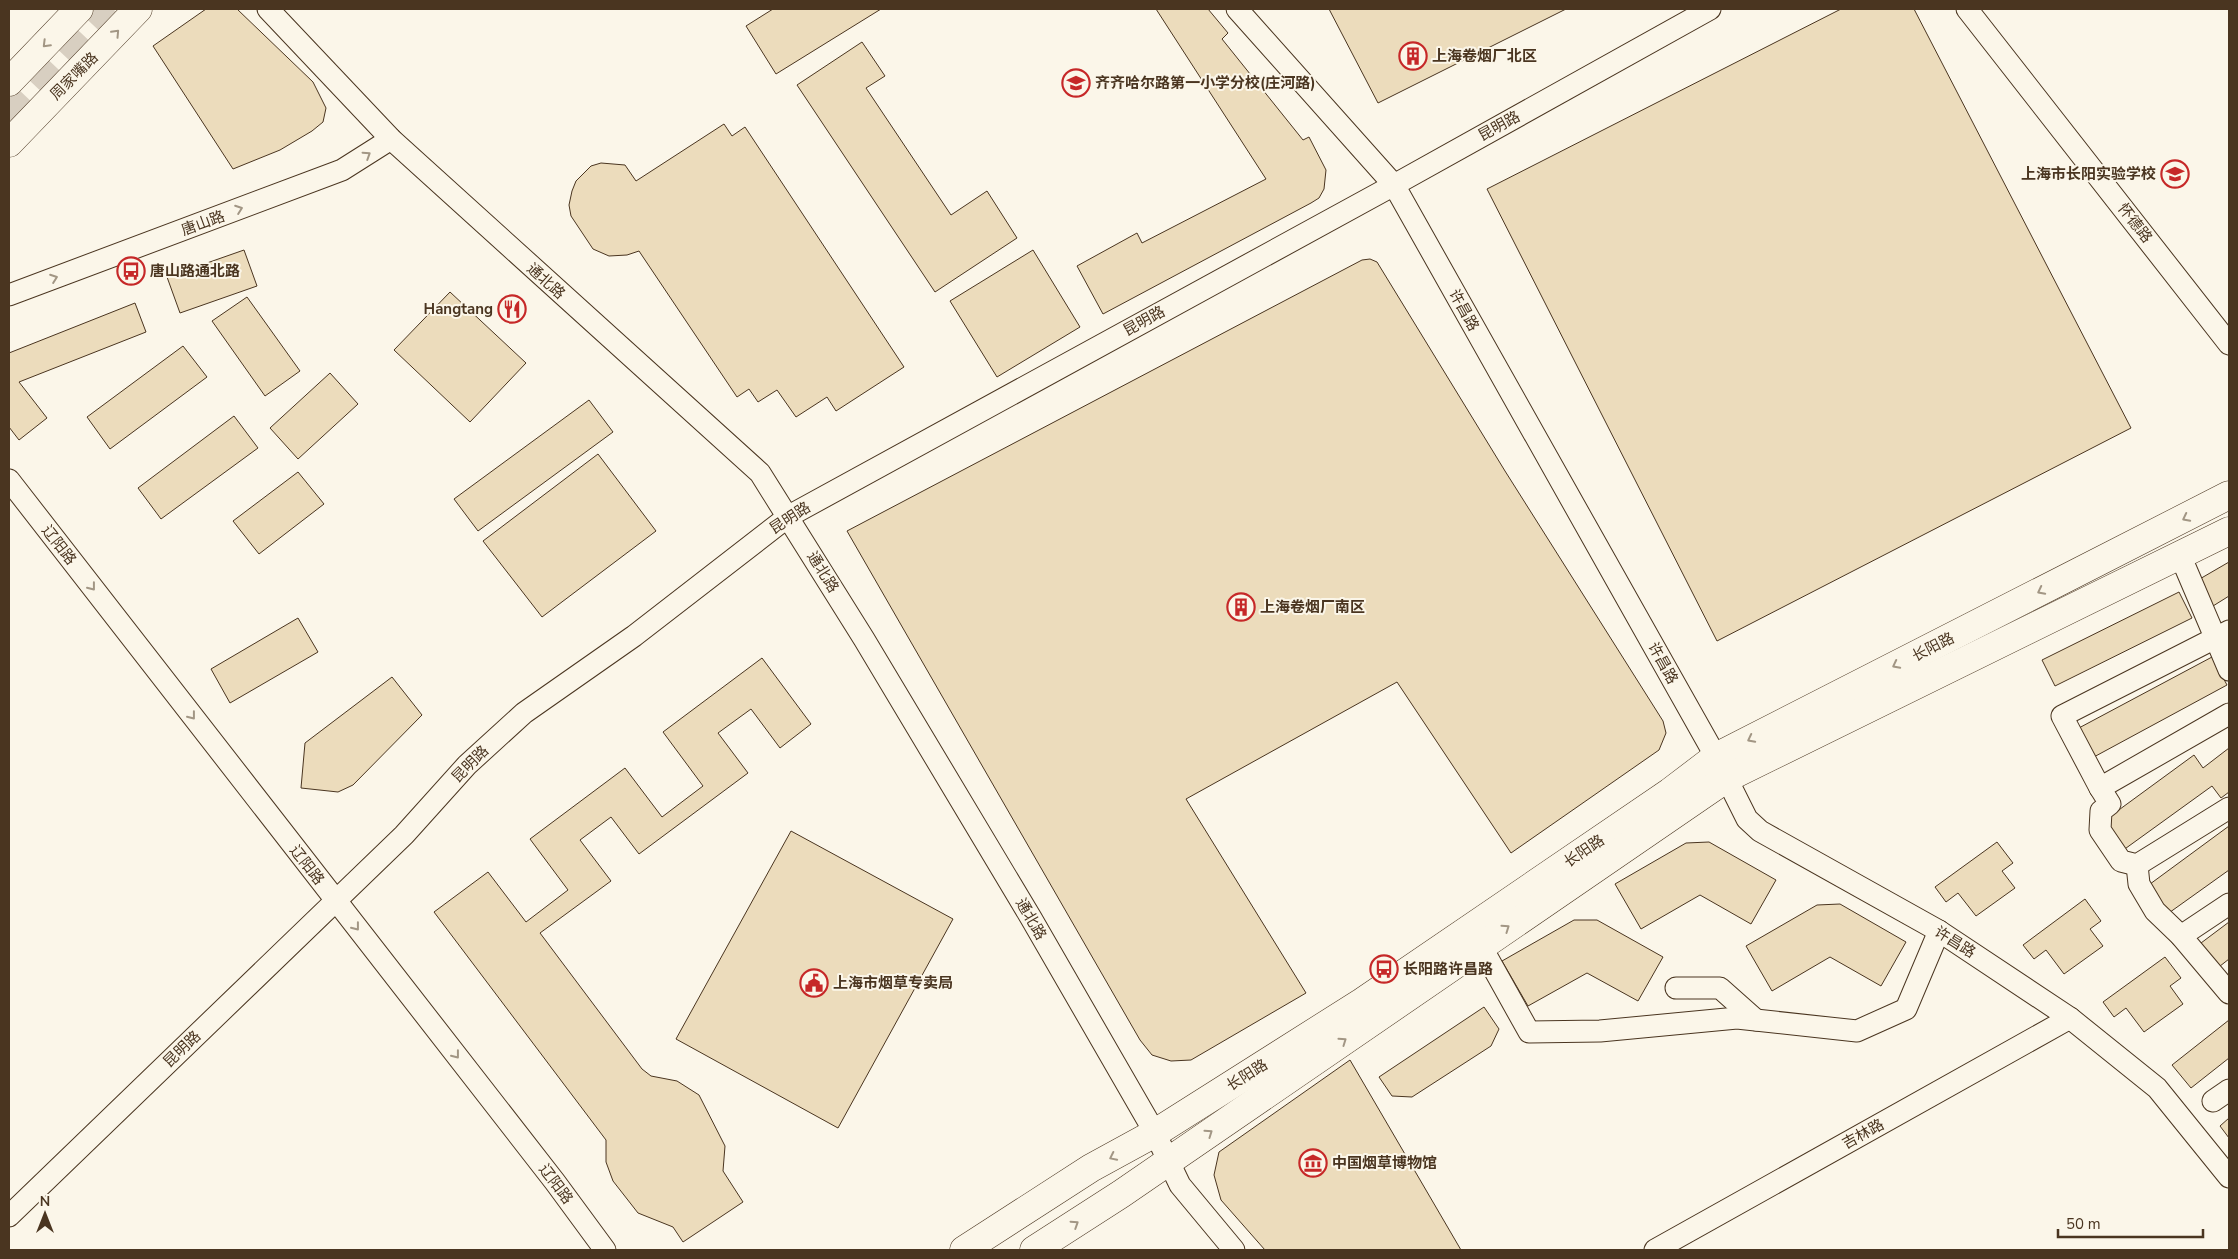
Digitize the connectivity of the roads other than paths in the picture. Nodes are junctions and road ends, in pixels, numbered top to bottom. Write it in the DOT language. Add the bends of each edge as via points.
graph roads {
  1 [pos="79,9"];
  2 [pos="138,9"];
  3 [pos="268,9"];
  4 [pos="1237,9"];
  5 [pos="1710,9"];
  6 [pos="1967,9"];
  7 [pos="9,82"];
  8 [pos="391,139"];
  9 [pos="9,143"];
  10 [pos="1394,185"];
  11 [pos="9,295"];
  12 [pos="2229,344"];
  13 [pos="9,480"];
  14 [pos="2229,496"];
  15 [pos="789,516"];
  16 [pos="2229,531"];
  17 [pos="2180,555"];
  18 [pos="2223,634"];
  19 [pos="2229,670"];
  20 [pos="2229,714"];
  21 [pos="1721,767"];
  22 [pos="2100,788"];
  23 [pos="2229,808"];
  24 [pos="2137,865"];
  25 [pos="336,902"];
  26 [pos="2229,904"];
  27 [pos="1939,931"];
  28 [pos="2181,936"];
  29 [pos="1481,946"];
  30 [pos="1676,988"];
  31 [pos="2229,993"];
  32 [pos="2070,1018"];
  33 [pos="1756,1020"];
  34 [pos="1155,1133"];
  35 [pos="1169,1161"];
  36 [pos="2229,1177"];
  37 [pos="9,1216"];
  38 [pos="605,1250"];
  39 [pos="964,1250"];
  40 [pos="1034,1250"];
  41 [pos="1234,1250"];
  42 [pos="1655,1250"];
  1 -- 7 [label="main road, one-way"];
  9 -- 2 [label="main road, 周家嘴路, one-way"];
  3 -- 8 [label="street, 通北路"];
  4 -- 10 [label="street, 许昌路"];
  5 -- 10 [label="street, 昆明路"];
  6 -- 12 [label="street, 怀德路"];
  11 -- 8 [label="street, 唐山路, one-way" via="342,170"];
  8 -- 15 [label="street, 通北路" via="760,473"];
  10 -- 15 [label="street, 昆明路"];
  10 -- 21 [label="street, 许昌路"];
  13 -- 25 [label="street, 辽阳路, one-way"];
  14 -- 21 [label="main road, 长阳路, one-way"];
  15 -- 25 [label="street, 昆明路" via="634,636 524,713 467,765 404,835"];
  15 -- 34 [label="street, 通北路" via="1026,910"];
  16 -- 17 [label="main road, 长阳路"];
  17 -- 18 [label="street"];
  17 -- 21 [label="main road, 长阳路"];
  18 -- 19 [label="street"];
  18 -- 22 [label="street" via="2062,716"];
  20 -- 22 [label="street"];
  21 -- 27 [label="street, 许昌路" via="1746,819 1760,831"];
  29 -- 21 [label="main road, 长阳路, one-way"];
  21 -- 34 [label="main road, 长阳路" via="1670,792 1392,982"];
  22 -- 24 [label="street" via="2110,804 2101,811 2100,830 2121,861"];
  23 -- 24 [label="street"];
  24 -- 28 [label="street" via="2139,884 2155,911"];
  25 -- 37 [label="street, 昆明路"];
  25 -- 38 [label="street, 辽阳路, one-way" via="556,1182"];
  26 -- 28 [label="street"];
  27 -- 32 [label="street, 许昌路"];
  27 -- 33 [label="street" via="1906,1009 1857,1031"];
  28 -- 31 [label="street"];
  29 -- 33 [label="street" via="1529,1032 1600,1031 1737,1018"];
  35 -- 29 [label="main road, 长阳路, one-way"];
  30 -- 33 [label="street" via="1720,988"];
  32 -- 36 [label="street, 许昌路" via="2157,1088"];
  32 -- 42 [label="street, 吉林路"];
  34 -- 35 [label="street, 通北路"];
  34 -- 39 [label="main road, 长阳路, one-way" via="1091,1168"];
  40 -- 35 [label="main road, 长阳路, one-way"];
  35 -- 41 [label="street, 通北路" via="1180,1185"];
}
